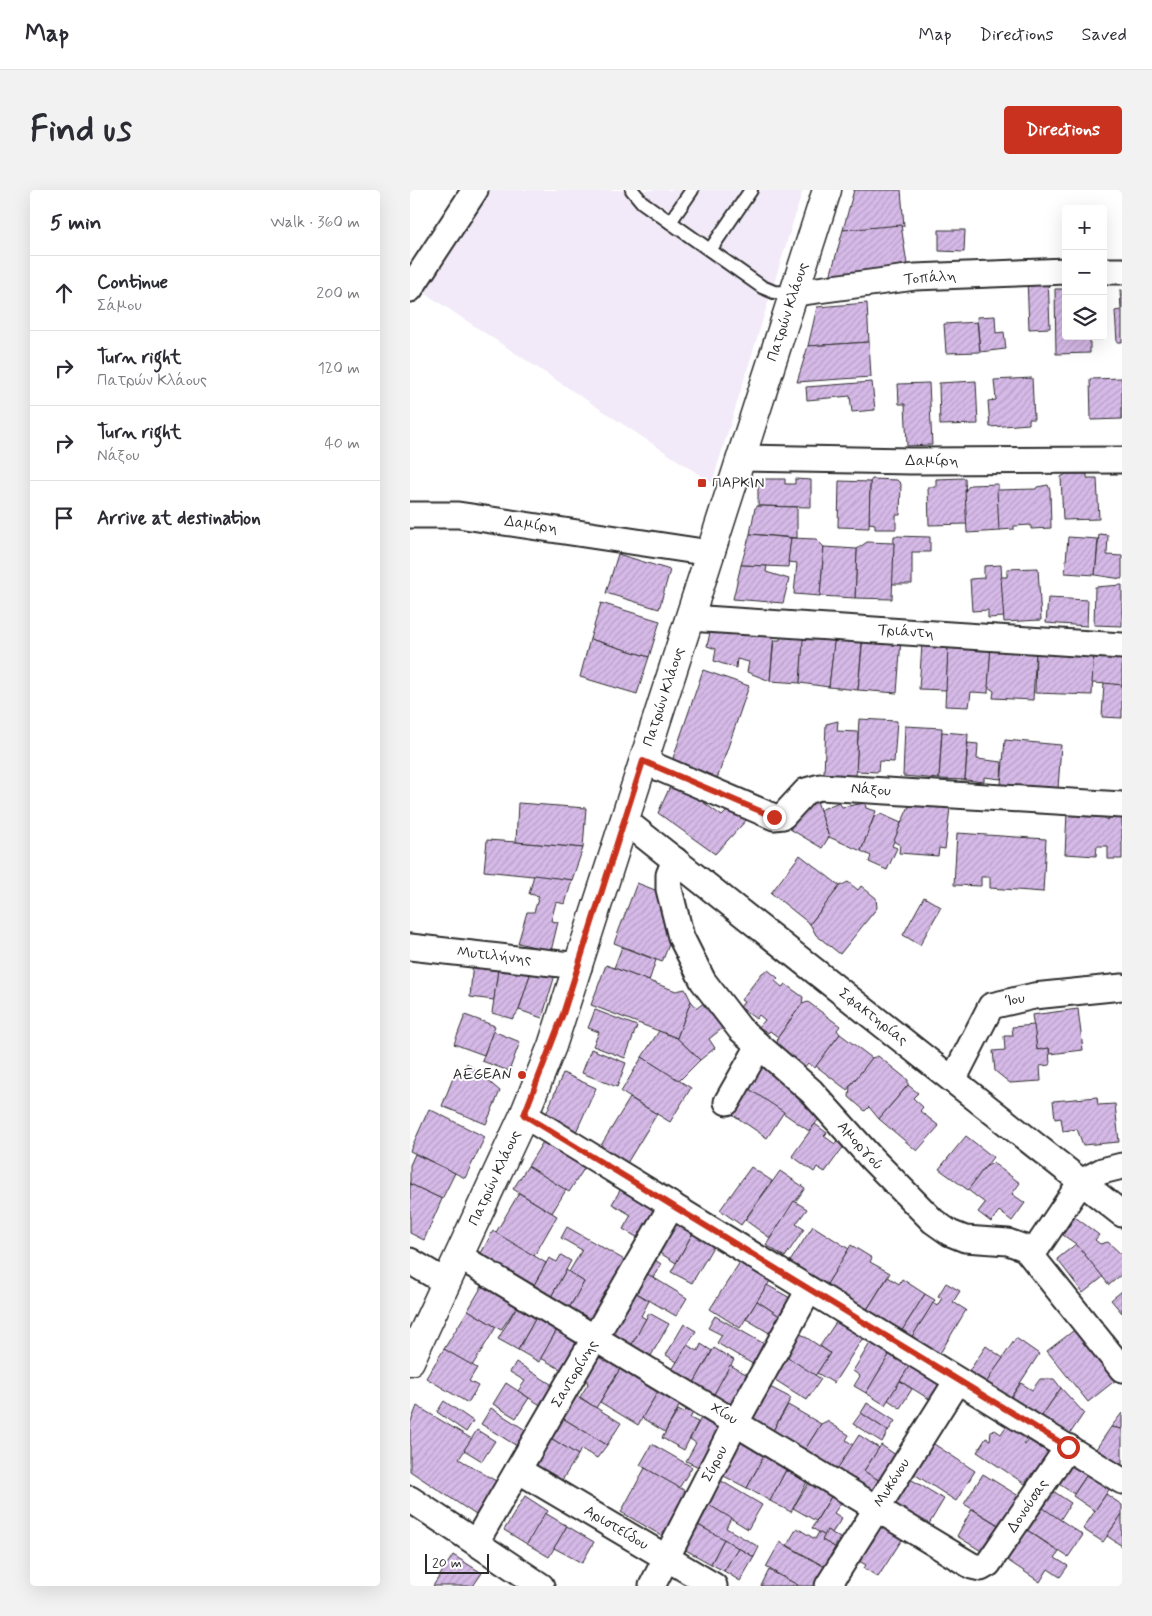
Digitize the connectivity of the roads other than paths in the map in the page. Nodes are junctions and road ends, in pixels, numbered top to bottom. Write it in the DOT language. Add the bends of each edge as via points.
graph roads {
  1 [pos="475,190"];
  2 [pos="632,190"];
  3 [pos="692,190"];
  4 [pos="751,190"];
  5 [pos="827,190"];
  6 [pos="670,222"];
  7 [pos="710,250"];
  8 [pos="1107,270"];
  9 [pos="1062,271"];
  10 [pos="1122,271"];
  11 [pos="413,277"];
  12 [pos="795,293"];
  13 [pos="741,458"];
  14 [pos="1122,460"];
  15 [pos="410,515"];
  16 [pos="710,553"];
  17 [pos="689,618"];
  18 [pos="1122,646"];
  19 [pos="643,761"];
  20 [pos="1122,805"];
  21 [pos="624,820"];
  22 [pos="675,860"];
  23 [pos="410,947"];
  24 [pos="579,966"];
  25 [pos="1122,988"];
  26 [pos="759,1046"];
  27 [pos="952,1080"];
  28 [pos="727,1102"];
  29 [pos="524,1115"];
  30 [pos="1122,1166"];
  31 [pos="1081,1182"];
  32 [pos="672,1205"];
  33 [pos="1122,1214"];
  34 [pos="1032,1255"];
  35 [pos="459,1256"];
  36 [pos="410,1261"];
  37 [pos="446,1284"];
  38 [pos="809,1290"];
  39 [pos="418,1328"];
  40 [pos="596,1338"];
  41 [pos="410,1361"];
  42 [pos="1122,1369"];
  43 [pos="957,1380"];
  44 [pos="736,1422"];
  45 [pos="1068,1447"];
  46 [pos="518,1470"];
  47 [pos="1122,1481"];
  48 [pos="410,1498"];
  49 [pos="876,1508"];
  50 [pos="476,1542"];
  51 [pos="667,1558"];
  52 [pos="988,1564"];
  53 [pos="541,1586"];
  54 [pos="652,1586"];
  55 [pos="714,1586"];
  56 [pos="828,1586"];
  1 -- 11 [label="street"];
  2 -- 6 [label="lane" via="642,202"];
  3 -- 6 [label="lane"];
  4 -- 7 [label="lane"];
  5 -- 12 [label="main road, Πατρών Κλάους"];
  6 -- 7 [label="lane"];
  7 -- 12 [label="lane" via="762,287 774,292"];
  8 -- 10 [label="street"];
  9 -- 12 [label="street, Τοπάλη" via="915,277"];
  12 -- 13 [label="main road, Πατρών Κλάους"];
  13 -- 14 [label="street, Δαμίρη"];
  13 -- 16 [label="main road, Πατρών Κλάους"];
  15 -- 16 [label="street, Δαμίρη" via="458,515"];
  16 -- 17 [label="main road, Πατρών Κλάους"];
  17 -- 18 [label="street, Τριάντη"];
  17 -- 19 [label="main road, Πατρών Κλάους"];
  19 -- 20 [label="street, Νάξου" via="774,817 783,816 806,791 820,787"];
  19 -- 21 [label="main road, Πατρών Κλάους"];
  21 -- 22 [label="street, Σφακτηρίας"];
  21 -- 24 [label="main road, Πατρών Κλάους"];
  22 -- 26 [label="street, Αμοργού" via="669,875 669,889 686,949 710,990 740,1029"];
  22 -- 27 [label="street, Σφακτηρίας"];
  23 -- 24 [label="street, Μυτιλήνης"];
  24 -- 29 [label="main road, Πατρών Κλάους"];
  25 -- 27 [label="street, Ίου" via="1034,996 991,1006"];
  26 -- 28 [label="street"];
  26 -- 34 [label="street, Αμοργού" via="811,1091 933,1222 956,1236 972,1241 1015,1243"];
  27 -- 31 [label="street, Σφακτηρίας"];
  29 -- 32 [label="street"];
  29 -- 35 [label="main road, Πατρών Κλάους"];
  30 -- 31 [label="street" via="1102,1171"];
  31 -- 33 [label="street, Σφακτηρίας"];
  31 -- 34 [label="street"];
  32 -- 38 [label="street"];
  32 -- 40 [label="street, Σαντορίνης"];
  34 -- 42 [label="street, Αμοργού"];
  35 -- 37 [label="main road, Πατρών Κλάους"];
  35 -- 40 [label="street, Χίου"];
  36 -- 37 [label="street"];
  37 -- 39 [label="main road, Πατρών Κλάους"];
  38 -- 43 [label="street"];
  38 -- 44 [label="street, Σύρου"];
  39 -- 41 [label="main road, Πατρών Κλάους"];
  40 -- 44 [label="street, Χίου"];
  40 -- 46 [label="street, Σαντορίνης"];
  43 -- 45 [label="street"];
  43 -- 49 [label="street, Μυκόνου"];
  44 -- 49 [label="street, Χίου"];
  44 -- 51 [label="street, Σύρου"];
  45 -- 47 [label="street"];
  45 -- 52 [label="street, Δονούσας"];
  46 -- 50 [label="street, Σαντορίνης"];
  46 -- 51 [label="street, Αριστείδου"];
  48 -- 50 [label="street"];
  49 -- 52 [label="street, Χίου" via="972,1566 981,1568"];
  49 -- 56 [label="street, Μυκόνου"];
  50 -- 53 [label="street"];
  51 -- 54 [label="street, Σύρου"];
  51 -- 55 [label="street, Αριστείδου"];
}
